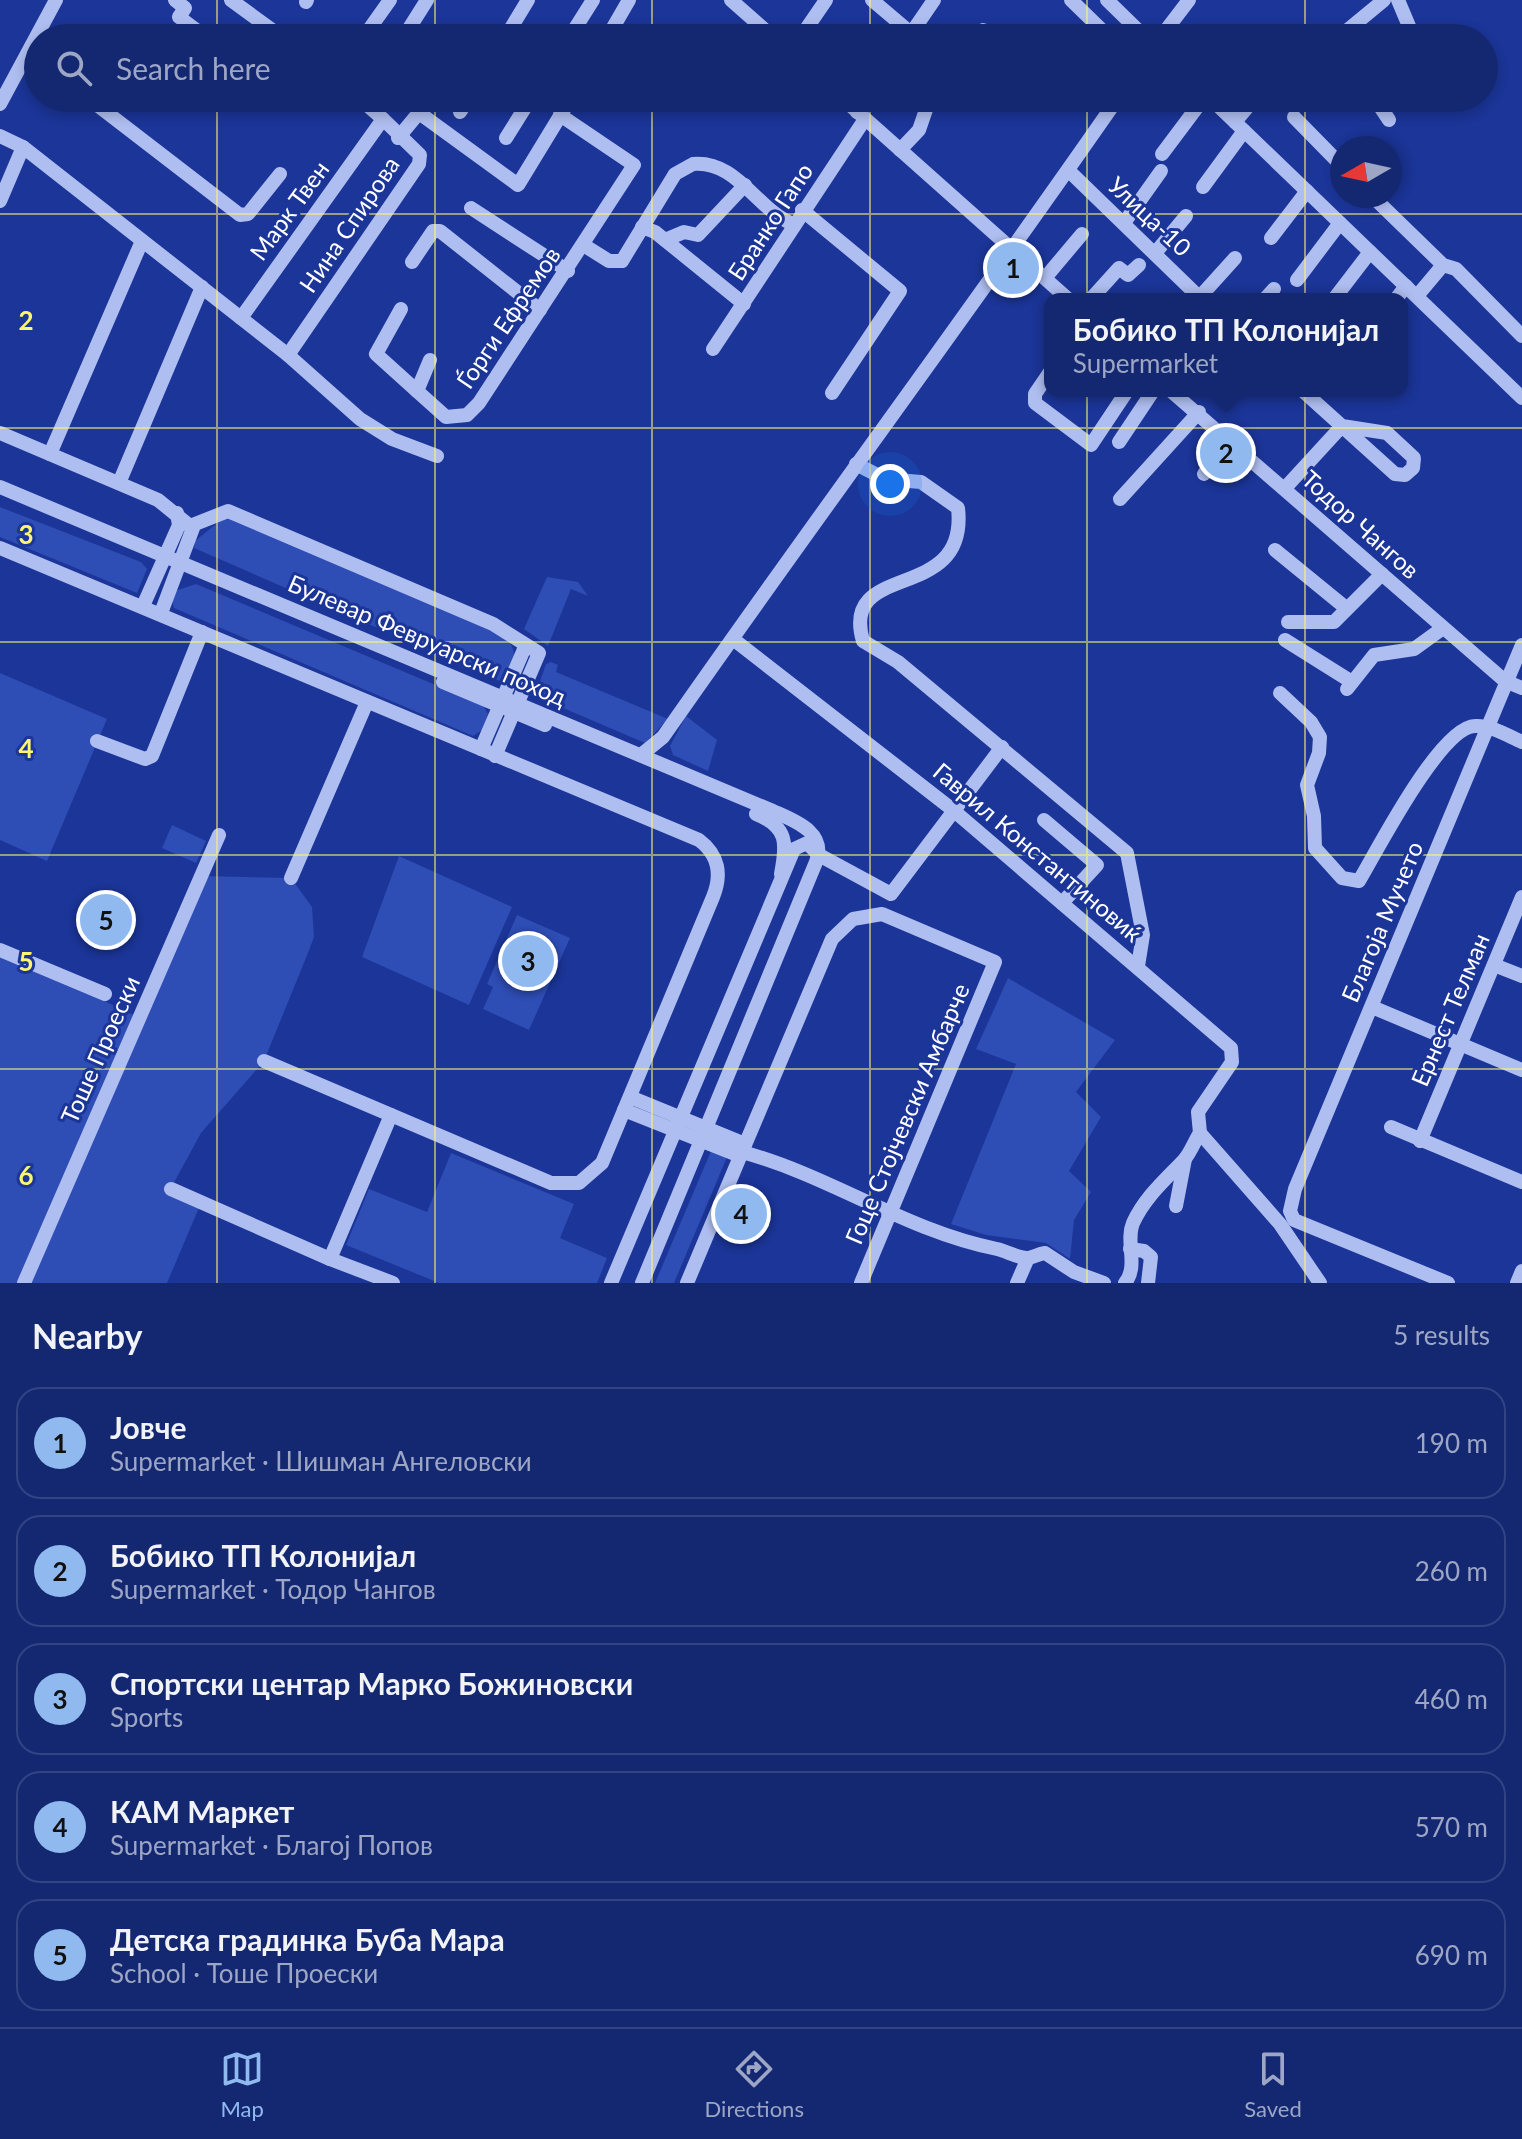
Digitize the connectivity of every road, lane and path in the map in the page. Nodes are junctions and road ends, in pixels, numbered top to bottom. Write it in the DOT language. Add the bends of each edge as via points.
graph roads {
  1 [pos="56,0"];
  2 [pos="175,0"];
  3 [pos="231,0"];
  4 [pos="390,0"];
  5 [pos="427,0"];
  6 [pos="528,0"];
  7 [pos="593,0"];
  8 [pos="629,0"];
  9 [pos="731,0"];
  10 [pos="826,0"];
  11 [pos="872,0"];
  12 [pos="934,0"];
  13 [pos="1071,0"];
  14 [pos="1107,0"];
  15 [pos="1189,0"];
  16 [pos="1384,0"];
  17 [pos="1398,0"];
  18 [pos="46,24"];
  19 [pos="188,24"];
  20 [pos="264,24"];
  21 [pos="373,24"];
  22 [pos="412,24"];
  23 [pos="513,24"];
  24 [pos="578,24"];
  25 [pos="615,24"];
  26 [pos="758,24"];
  27 [pos="810,24"];
  28 [pos="897,24"];
  29 [pos="918,24"];
  30 [pos="1096,24"];
  31 [pos="1132,24"];
  32 [pos="1171,24"];
  33 [pos="1355,24"];
  34 [pos="1408,24"];
  35 [pos="24,67"];
  36 [pos="0,104"];
  37 [pos="106,112"];
  38 [pos="369,112"];
  39 [pos="522,112"];
  40 [pos="562,112"];
  41 [pos="858,112"];
  42 [pos="862,112"];
  43 [pos="925,112"];
  44 [pos="1108,112"];
  45 [pos="1196,112"];
  46 [pos="1223,112"];
  47 [pos="1247,112"];
  48 [pos="1384,112"];
  49 [pos="560,115"];
  50 [pos="861,115"];
  51 [pos="1294,117"];
  52 [pos="1389,120"];
  53 [pos="379,125"];
  54 [pos="1239,126"];
  55 [pos="0,136"];
  56 [pos="398,138"];
  57 [pos="506,138"];
  58 [pos="23,147"];
  59 [pos="900,150"];
  60 [pos="1162,154"];
  61 [pos="1330,154"];
  62 [pos="1068,170"];
  63 [pos="1161,171"];
  64 [pos="280,174"];
  65 [pos="745,185"];
  66 [pos="1203,187"];
  67 [pos="1307,191"];
  68 [pos="0,201"];
  69 [pos="471,208"];
  70 [pos="1384,208"];
  71 [pos="802,210"];
  72 [pos="1186,216"];
  73 [pos="1124,223"];
  74 [pos="1340,223"];
  75 [pos="793,224"];
  76 [pos="642,227"];
  77 [pos="1082,234"];
  78 [pos="1271,238"];
  79 [pos="665,240"];
  80 [pos="142,241"];
  81 [pos="585,246"];
  82 [pos="1013,250"];
  83 [pos="1156,252"];
  84 [pos="1370,252"];
  85 [pos="1235,258"];
  86 [pos="412,262"];
  87 [pos="1139,265"];
  88 [pos="1443,265"];
  89 [pos="568,271"];
  90 [pos="1045,278"];
  91 [pos="1297,280"];
  92 [pos="202,287"];
  93 [pos="1412,291"];
  94 [pos="1061,293"];
  95 [pos="1096,293"];
  96 [pos="1194,293"];
  97 [pos="1204,293"];
  98 [pos="1339,293"];
  99 [pos="1408,293"];
  100 [pos="744,304"];
  101 [pos="401,309"];
  102 [pos="540,310"];
  103 [pos="241,318"];
  104 [pos="1522,336"];
  105 [pos="713,349"];
  106 [pos="288,355"];
  107 [pos="430,360"];
  108 [pos="1044,381"];
  109 [pos="417,391"];
  110 [pos="832,393"];
  111 [pos="1123,397"];
  112 [pos="1149,397"];
  113 [pos="1179,397"];
  114 [pos="1310,397"];
  115 [pos="1522,398"];
  116 [pos="1199,412"];
  117 [pos="1342,426"];
  118 [pos="0,433"];
  119 [pos="1228,437"];
  120 [pos="1119,442"];
  121 [pos="50,454"];
  122 [pos="437,456"];
  123 [pos="856,464"];
  124 [pos="1204,474"];
  125 [pos="119,483"];
  126 [pos="0,487"];
  127 [pos="1286,487"];
  128 [pos="0,496"];
  129 [pos="1120,499"];
  130 [pos="177,513"];
  131 [pos="193,528"];
  132 [pos="0,548"];
  133 [pos="1275,550"];
  134 [pos="164,560"];
  135 [pos="180,567"];
  136 [pos="1382,574"];
  137 [pos="143,606"];
  138 [pos="1346,608"];
  139 [pos="161,613"];
  140 [pos="1288,622"];
  141 [pos="1443,628"];
  142 [pos="202,632"];
  143 [pos="733,639"];
  144 [pos="1285,640"];
  145 [pos="1522,645"];
  146 [pos="525,647"];
  147 [pos="1505,681"];
  148 [pos="1522,688"];
  149 [pos="1280,693"];
  150 [pos="367,702"];
  151 [pos="510,704"];
  152 [pos="1488,728"];
  153 [pos="663,737"];
  154 [pos="97,741"];
  155 [pos="1522,742"];
  156 [pos="1002,747"];
  157 [pos="481,749"];
  158 [pos="641,755"];
  159 [pos="495,756"];
  160 [pos="666,766"];
  161 [pos="953,810"];
  162 [pos="1044,820"];
  163 [pos="219,835"];
  164 [pos="819,855"];
  165 [pos="781,874"];
  166 [pos="291,878"];
  167 [pos="1522,897"];
  168 [pos="1062,903"];
  169 [pos="0,950"];
  170 [pos="1494,965"];
  171 [pos="1138,966"];
  172 [pos="1522,976"];
  173 [pos="105,994"];
  174 [pos="1372,1007"];
  175 [pos="1461,1043"];
  176 [pos="264,1061"];
  177 [pos="1522,1070"];
  178 [pos="627,1104"];
  179 [pos="391,1115"];
  180 [pos="677,1125"];
  181 [pos="1391,1127"];
  182 [pos="1200,1133"];
  183 [pos="703,1136"];
  184 [pos="1420,1141"];
  185 [pos="742,1151"];
  186 [pos="1185,1159"];
  187 [pos="1522,1182"];
  188 [pos="171,1189"];
  189 [pos="1176,1206"];
  190 [pos="891,1213"];
  191 [pos="1130,1249"];
  192 [pos="1028,1258"];
  193 [pos="330,1259"];
  194 [pos="1522,1271"];
  195 [pos="24,1283"];
  196 [pos="393,1283"];
  197 [pos="611,1283"];
  198 [pos="642,1283"];
  199 [pos="687,1283"];
  200 [pos="861,1283"];
  201 [pos="1017,1283"];
  202 [pos="1104,1283"];
  203 [pos="1125,1283"];
  204 [pos="1148,1283"];
  205 [pos="1320,1283"];
  206 [pos="1448,1283"];
  207 [pos="1517,1283"];
  1 -- 18 [label="street"];
  2 -- 19 [label="street" via="185,8 179,17"];
  3 -- 20 [label="street"];
  4 -- 21 [label="street"];
  5 -- 22 [label="street"];
  6 -- 23 [label="street"];
  7 -- 24 [label="street"];
  8 -- 25 [label="street"];
  9 -- 26 [label="street"];
  10 -- 27 [label="street"];
  11 -- 28 [label="street"];
  12 -- 29 [label="street"];
  13 -- 30 [label="street"];
  14 -- 31 [label="street"];
  15 -- 32 [label="street"];
  16 -- 33 [label="street"];
  17 -- 34 [label="street"];
  35 -- 36 [label="street"];
  37 -- 64 [label="street" via="240,215 248,214"];
  38 -- 53 [label="street"];
  39 -- 57 [label="street"];
  40 -- 49 [label="street, Нина Спирова"];
  41 -- 50 [label="street"];
  42 -- 50 [label="street, Бранко Гапо"];
  43 -- 59 [label="street" via="919,130"];
  44 -- 62 [label="street"];
  45 -- 60 [label="street"];
  46 -- 54 [label="street"];
  47 -- 54 [label="street"];
  48 -- 52 [label="street"];
  49 -- 56 [label="street, Нина Спирова" via="518,185 422,115"];
  49 -- 81 [label="street, Ѓорги Ефремов" via="634,165"];
  50 -- 59 [label="street"];
  50 -- 71 [label="street, Бранко Гапо"];
  51 -- 61 [label="street"];
  53 -- 56 [label="street"];
  53 -- 103 [label="street, Марк Твен"];
  54 -- 66 [label="street"];
  54 -- 67 [label="street"];
  55 -- 58 [label="street"];
  56 -- 106 [label="street, Нина Спирова" via="420,155 419,164"];
  58 -- 68 [label="street"];
  58 -- 80 [label="street"];
  59 -- 82 [label="street"];
  62 -- 73 [label="street, Улица-10"];
  62 -- 82 [label="street"];
  63 -- 73 [label="street"];
  65 -- 75 [label="street, Ѓорги Ефремов" via="775,216"];
  65 -- 76 [label="street, Ѓорги Ефремов" via="717,168 693,164 675,174"];
  65 -- 79 [label="street" via="698,235 684,232"];
  67 -- 74 [label="street"];
  67 -- 78 [label="street"];
  69 -- 89 [label="street"];
  70 -- 88 [label="street"];
  71 -- 75 [label="street, Бранко Гапо"];
  71 -- 110 [label="street" via="900,291"];
  72 -- 83 [label="street"];
  73 -- 83 [label="street, Улица-10"];
  74 -- 84 [label="street"];
  74 -- 91 [label="street"];
  75 -- 100 [label="street, Бранко Гапо"];
  76 -- 79 [label="street"];
  76 -- 81 [label="street, Ѓорги Ефремов" via="620,262"];
  77 -- 90 [label="street"];
  79 -- 100 [label="street"];
  80 -- 92 [label="street"];
  80 -- 121 [label="street"];
  81 -- 89 [label="street, Ѓорги Ефремов"];
  82 -- 90 [label="street"];
  82 -- 123 [label="street"];
  83 -- 96 [label="street, Улица-10"];
  84 -- 93 [label="street"];
  84 -- 98 [label="street"];
  85 -- 97 [label="street"];
  86 -- 102 [label="street" via="438,230"];
  87 -- 95 [label="street" via="1128,275 1119,268"];
  88 -- 93 [label="street"];
  88 -- 104 [label="street" via="1456,269"];
  89 -- 102 [label="street, Ѓорги Ефремов"];
  90 -- 94 [label="street"];
  92 -- 103 [label="street"];
  92 -- 125 [label="street"];
  93 -- 99 [label="street"];
  93 -- 115 [label="street"];
  100 -- 105 [label="street, Бранко Гапо"];
  101 -- 109 [label="street" via="376,354"];
  102 -- 109 [label="street, Ѓорги Ефремов" via="467,415 446,417"];
  103 -- 106 [label="street"];
  106 -- 122 [label="street" via="360,419 392,439"];
  107 -- 109 [label="street, Ѓорги Ефремов"];
  108 -- 111 [label="street" via="1035,403 1091,445"];
  112 -- 120 [label="street"];
  113 -- 116 [label="street, Тодор Чангов"];
  114 -- 117 [label="street"];
  116 -- 119 [label="street, Тодор Чангов"];
  116 -- 129 [label="street"];
  117 -- 117 [label="street" via="1395,474 1405,475 1413,468 1414,458 1387,433"];
  117 -- 127 [label="street"];
  118 -- 121 [label="street"];
  119 -- 124 [label="street"];
  119 -- 127 [label="street, Тодор Чангов"];
  121 -- 125 [label="street"];
  123 -- 143 [label="street"];
  123 -- 156 [label="street" via="885,479 930,486 958,508 960,523 940,564 865,602 858,625 863,641 898,662"];
  125 -- 130 [label="street"];
  126 -- 134 [label="street, Булевар Февруарски поход"];
  127 -- 136 [label="street, Тодор Чангов"];
  128 -- 134 [label="street, Булевар Февруарски поход"];
  130 -- 131 [label="street"];
  130 -- 134 [label="street" via="179,525"];
  131 -- 135 [label="street"];
  131 -- 146 [label="street" via="228,511 499,627"];
  132 -- 137 [label="street"];
  133 -- 138 [label="street"];
  134 -- 135 [label="street, Булевар Февруарски поход"];
  134 -- 137 [label="street"];
  135 -- 139 [label="street"];
  135 -- 151 [label="street, Булевар Февруарски поход"];
  136 -- 138 [label="street"];
  136 -- 141 [label="street, Тодор Чангов"];
  137 -- 139 [label="street"];
  138 -- 140 [label="street" via="1334,622"];
  139 -- 142 [label="street"];
  141 -- 144 [label="street" via="1403,653 1370,654 1349,686"];
  141 -- 147 [label="street, Тодор Чангов"];
  142 -- 150 [label="street"];
  142 -- 154 [label="street" via="152,756 145,759"];
  143 -- 153 [label="street"];
  143 -- 161 [label="street, Гаврил Константиновиќ"];
  145 -- 147 [label="street, Благоја Мучето"];
  146 -- 151 [label="street"];
  146 -- 151 [label="street" via="539,653"];
  147 -- 148 [label="street, Тодор Чангов"];
  147 -- 152 [label="street, Благоја Мучето"];
  149 -- 152 [label="street" via="1320,737 1307,785 1315,848 1342,878 1359,881 1449,741 1467,728"];
  150 -- 157 [label="street"];
  150 -- 166 [label="street"];
  151 -- 157 [label="street"];
  151 -- 158 [label="street, Булевар Февруарски поход"];
  151 -- 159 [label="street"];
  151 -- 165 [label="street, Булевар Февруарски поход" via="769,819 786,840"];
  152 -- 155 [label="street"];
  152 -- 174 [label="street, Благоја Мучето"];
  153 -- 158 [label="street"];
  153 -- 160 [label="street"];
  156 -- 161 [label="street"];
  156 -- 171 [label="street" via="1130,857 1143,935"];
  157 -- 159 [label="street"];
  158 -- 160 [label="street, Булевар Февруарски поход"];
  159 -- 178 [label="street" via="699,840 716,862 719,883"];
  160 -- 164 [label="street, Булевар Февруарски поход" via="796,821 814,836"];
  161 -- 164 [label="street" via="891,894"];
  161 -- 168 [label="street, Гаврил Константиновиќ"];
  162 -- 168 [label="street" via="1097,865"];
  163 -- 195 [label="street, Тоше Проески"];
  164 -- 165 [label="street" via="807,843 800,845"];
  164 -- 183 [label="street"];
  165 -- 180 [label="street"];
  167 -- 170 [label="street, Ернест Телман"];
  168 -- 171 [label="street, Гаврил Константиновиќ"];
  169 -- 173 [label="street"];
  170 -- 172 [label="street"];
  170 -- 175 [label="street, Ернест Телман"];
  171 -- 182 [label="street, Гаврил Константиновиќ" via="1234,1053 1198,1112"];
  174 -- 175 [label="street"];
  174 -- 206 [label="street, Благоја Мучето" via="1295,1189 1290,1217"];
  175 -- 177 [label="street"];
  175 -- 184 [label="street, Ернест Телман"];
  176 -- 179 [label="street"];
  178 -- 179 [label="street" via="602,1163 587,1179 570,1185 551,1183"];
  178 -- 180 [label="street"];
  179 -- 193 [label="street"];
  180 -- 183 [label="street"];
  180 -- 197 [label="street"];
  181 -- 184 [label="street"];
  182 -- 186 [label="street"];
  182 -- 205 [label="street" via="1280,1224"];
  183 -- 185 [label="street"];
  183 -- 198 [label="street"];
  184 -- 187 [label="street"];
  185 -- 190 [label="street"];
  185 -- 190 [label="street, Гоце Стојчевски Амбарче" via="832,939 853,919 882,914 995,962"];
  185 -- 199 [label="street"];
  186 -- 189 [label="street"];
  186 -- 191 [label="street" via="1136,1218"];
  188 -- 193 [label="street"];
  190 -- 192 [label="street" via="927,1231"];
  190 -- 200 [label="street, Гоце Стојчевски Амбарче"];
  191 -- 203 [label="street" via="1131,1275"];
  191 -- 204 [label="street" via="1151,1257"];
  192 -- 201 [label="street"];
  192 -- 202 [label="street" via="1045,1253"];
  193 -- 196 [label="street"];
  194 -- 207 [label="street"];
}
